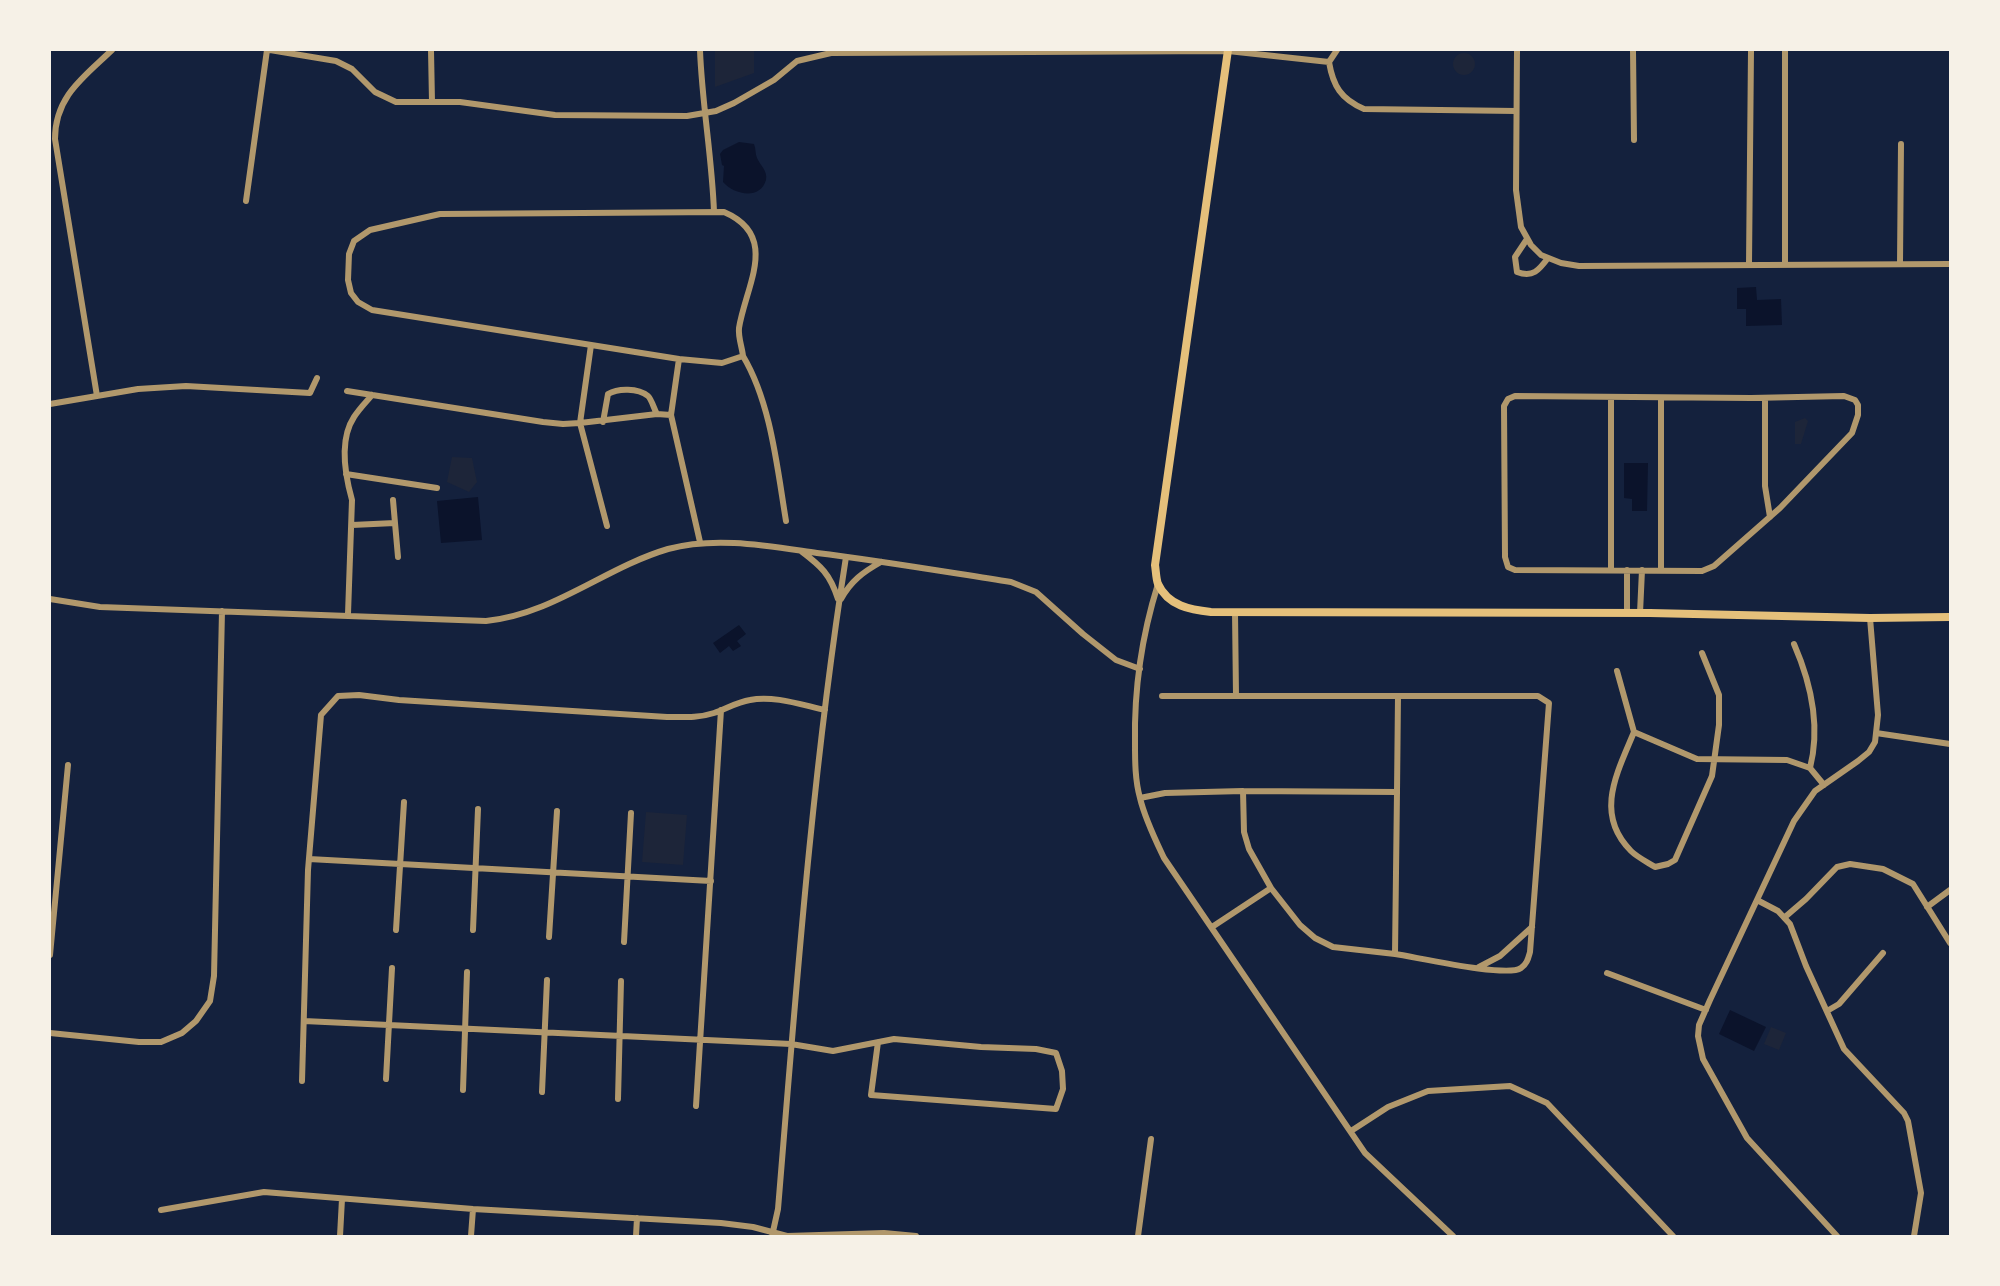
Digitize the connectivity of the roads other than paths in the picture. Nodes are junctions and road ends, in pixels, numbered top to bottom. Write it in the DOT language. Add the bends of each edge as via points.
graph roads {
  1 [pos="112,50"];
  2 [pos="268,50"];
  3 [pos="431,50"];
  4 [pos="700,50"];
  5 [pos="891,50"];
  6 [pos="1016,50"];
  7 [pos="1141,50"];
  8 [pos="1228,50"];
  9 [pos="1337,50"];
  10 [pos="1517,50"];
  11 [pos="1633,50"];
  12 [pos="1751,50"];
  13 [pos="1785,50"];
  14 [pos="1329,62"];
  15 [pos="432,102"];
  16 [pos="1516,111"];
  17 [pos="704,113"];
  18 [pos="1634,140"];
  19 [pos="1901,144"];
  20 [pos="246,201"];
  21 [pos="714,212"];
  22 [pos="1527,239"];
  23 [pos="1548,258"];
  24 [pos="1749,264"];
  25 [pos="1785,264"];
  26 [pos="1900,264"];
  27 [pos="1950,264"];
  28 [pos="591,345"];
  29 [pos="743,356"];
  30 [pos="680,359"];
  31 [pos="317,378"];
  32 [pos="347,391"];
  33 [pos="372,395"];
  34 [pos="97,396"];
  35 [pos="1611,397"];
  36 [pos="1661,398"];
  37 [pos="1765,398"];
  38 [pos="50,404"];
  39 [pos="657,414"];
  40 [pos="671,415"];
  41 [pos="603,422"];
  42 [pos="580,423"];
  43 [pos="346,474"];
  44 [pos="437,488"];
  45 [pos="393,500"];
  46 [pos="1770,517"];
  47 [pos="786,521"];
  48 [pos="395,522"];
  49 [pos="352,525"];
  50 [pos="607,526"];
  51 [pos="700,542"];
  52 [pos="800,550"];
  53 [pos="846,556"];
  54 [pos="398,557"];
  55 [pos="881,562"];
  56 [pos="1611,570"];
  57 [pos="1627,570"];
  58 [pos="1642,570"];
  59 [pos="1661,571"];
  60 [pos="1158,584"];
  61 [pos="50,599"];
  62 [pos="839,602"];
  63 [pos="222,611"];
  64 [pos="1235,612"];
  65 [pos="1627,613"];
  66 [pos="1640,613"];
  67 [pos="348,614"];
  68 [pos="1950,616"];
  69 [pos="1870,618"];
  70 [pos="1794,644"];
  71 [pos="1702,653"];
  72 [pos="1140,669"];
  73 [pos="1617,671"];
  74 [pos="1162,696"];
  75 [pos="1236,696"];
  76 [pos="1398,696"];
  77 [pos="721,710"];
  78 [pos="825,710"];
  79 [pos="1634,732"];
  80 [pos="1876,733"];
  81 [pos="1950,744"];
  82 [pos="1714,760"];
  83 [pos="68,765"];
  84 [pos="1810,768"];
  85 [pos="1824,785"];
  86 [pos="1243,791"];
  87 [pos="1397,792"];
  88 [pos="1140,798"];
  89 [pos="404,802"];
  90 [pos="478,809"];
  91 [pos="557,811"];
  92 [pos="631,813"];
  93 [pos="309,859"];
  94 [pos="400,865"];
  95 [pos="475,867"];
  96 [pos="553,872"];
  97 [pos="628,876"];
  98 [pos="711,881"];
  99 [pos="1271,888"];
  100 [pos="1950,890"];
  101 [pos="1757,900"];
  102 [pos="1928,907"];
  103 [pos="1785,917"];
  104 [pos="1212,927"];
  105 [pos="1532,927"];
  106 [pos="396,930"];
  107 [pos="473,930"];
  108 [pos="549,937"];
  109 [pos="624,942"];
  110 [pos="1950,943"];
  111 [pos="1883,953"];
  112 [pos="1395,954"];
  113 [pos="50,955"];
  114 [pos="392,968"];
  115 [pos="1479,968"];
  116 [pos="467,972"];
  117 [pos="1607,973"];
  118 [pos="547,980"];
  119 [pos="621,981"];
  120 [pos="1706,1010"];
  121 [pos="1827,1011"];
  122 [pos="304,1021"];
  123 [pos="389,1025"];
  124 [pos="465,1029"];
  125 [pos="545,1032"];
  126 [pos="50,1033"];
  127 [pos="620,1036"];
  128 [pos="700,1040"];
  129 [pos="878,1042"];
  130 [pos="791,1044"];
  131 [pos="386,1079"];
  132 [pos="302,1081"];
  133 [pos="463,1090"];
  134 [pos="542,1092"];
  135 [pos="618,1099"];
  136 [pos="696,1106"];
  137 [pos="1351,1131"];
  138 [pos="1151,1139"];
  139 [pos="342,1199"];
  140 [pos="472,1209"];
  141 [pos="161,1210"];
  142 [pos="637,1218"];
  143 [pos="772,1235"];
  144 [pos="340,1236"];
  145 [pos="471,1236"];
  146 [pos="636,1236"];
  147 [pos="916,1236"];
  148 [pos="1138,1236"];
  149 [pos="1454,1236"];
  150 [pos="1673,1236"];
  151 [pos="1837,1236"];
  152 [pos="1914,1236"];
  1 -- 34 [label="street" via="72,88 55,124"];
  2 -- 15 [label="street" via="336,61 352,69 375,92 396,102"];
  2 -- 20 [label="street"];
  3 -- 15 [label="street"];
  4 -- 17 [label="street"];
  5 -- 6 [label="street"];
  5 -- 17 [label="street" via="831,53 797,61 774,80 734,103"];
  6 -- 7 [label="street"];
  7 -- 8 [label="street"];
  8 -- 14 [label="street"];
  8 -- 60 [label="main road" via="1161,513 1155,565"];
  9 -- 14 [label="street"];
  10 -- 16 [label="street"];
  11 -- 18 [label="street"];
  12 -- 24 [label="street"];
  13 -- 25 [label="street"];
  14 -- 16 [label="street" via="1336,88 1344,98 1364,109"];
  15 -- 17 [label="street" via="555,115"];
  16 -- 22 [label="street" via="1516,190 1521,227"];
  17 -- 21 [label="street"];
  19 -- 26 [label="street"];
  21 -- 28 [label="street" via="440,214 370,230 354,241 349,254 351,293 372,310"];
  21 -- 29 [label="street" via="737,217 756,247 756,266 739,330"];
  22 -- 23 [label="street"];
  22 -- 23 [label="street" via="1515,257 1517,272 1534,273"];
  23 -- 24 [label="street" via="1579,266"];
  24 -- 25 [label="street"];
  25 -- 26 [label="street"];
  26 -- 27 [label="street"];
  28 -- 30 [label="street"];
  28 -- 42 [label="street"];
  29 -- 30 [label="street" via="722,363"];
  29 -- 47 [label="street" via="754,375 771,438"];
  30 -- 40 [label="street"];
  31 -- 34 [label="street" via="310,393 186,386"];
  32 -- 33 [label="street"];
  33 -- 42 [label="street" via="543,422"];
  33 -- 43 [label="street" via="353,418 348,433"];
  34 -- 38 [label="street"];
  35 -- 36 [label="street"];
  35 -- 56 [label="street"];
  35 -- 56 [label="street" via="1515,396 1504,406 1504,418 1508,567"];
  36 -- 37 [label="street"];
  36 -- 59 [label="street"];
  37 -- 46 [label="street" via="1765,486"];
  37 -- 46 [label="street" via="1844,396 1858,405 1852,434"];
  39 -- 40 [label="street"];
  39 -- 41 [label="street"];
  39 -- 41 [label="street" via="649,397 640,392 615,390 608,394"];
  40 -- 51 [label="street"];
  41 -- 42 [label="street"];
  42 -- 50 [label="street"];
  43 -- 44 [label="street"];
  43 -- 49 [label="street"];
  45 -- 48 [label="street"];
  46 -- 59 [label="street" via="1714,566 1702,571"];
  48 -- 49 [label="street"];
  48 -- 54 [label="street"];
  49 -- 67 [label="street"];
  51 -- 52 [label="street"];
  51 -- 67 [label="street" via="666,550 543,608 504,619"];
  52 -- 53 [label="street"];
  52 -- 62 [label="street" via="821,565"];
  53 -- 55 [label="street"];
  53 -- 62 [label="street"];
  55 -- 62 [label="street" via="849,585"];
  55 -- 72 [label="street" via="1011,582 1036,592 1116,660"];
  56 -- 57 [label="street"];
  57 -- 58 [label="street"];
  57 -- 65 [label="street"];
  58 -- 59 [label="street"];
  58 -- 66 [label="street"];
  60 -- 64 [label="main road" via="1171,601 1186,608"];
  60 -- 72 [label="street" via="1146,621"];
  61 -- 63 [label="street" via="100,607"];
  62 -- 78 [label="street"];
  63 -- 67 [label="street"];
  63 -- 126 [label="street" via="214,976 210,1002 182,1033 161,1042"];
  64 -- 65 [label="main road"];
  64 -- 75 [label="street"];
  65 -- 66 [label="main road"];
  66 -- 69 [label="main road"];
  68 -- 69 [label="main road"];
  69 -- 80 [label="street"];
  70 -- 84 [label="street" via="1807,674 1814,717"];
  71 -- 82 [label="street" via="1719,695"];
  72 -- 88 [label="street" via="1134,708 1135,771"];
  73 -- 79 [label="street"];
  74 -- 75 [label="street"];
  75 -- 76 [label="street"];
  76 -- 87 [label="street"];
  76 -- 105 [label="street" via="1538,696 1549,703"];
  77 -- 78 [label="street" via="752,699"];
  77 -- 93 [label="street" via="692,717 667,717 338,696 321,715"];
  77 -- 98 [label="street"];
  78 -- 130 [label="street"];
  79 -- 82 [label="street" via="1698,759"];
  79 -- 82 [label="street" via="1614,779 1610,815 1631,851 1654,867 1675,860 1712,776"];
  80 -- 81 [label="street"];
  80 -- 85 [label="street" via="1869,752"];
  82 -- 84 [label="street" via="1787,760"];
  83 -- 113 [label="street"];
  84 -- 85 [label="street"];
  85 -- 101 [label="street" via="1815,791 1794,821"];
  86 -- 87 [label="street"];
  86 -- 88 [label="street" via="1165,793"];
  86 -- 99 [label="street" via="1244,832"];
  87 -- 112 [label="street"];
  88 -- 104 [label="street" via="1164,858"];
  89 -- 94 [label="street"];
  90 -- 95 [label="street"];
  91 -- 96 [label="street"];
  92 -- 97 [label="street"];
  93 -- 94 [label="street"];
  93 -- 122 [label="street"];
  94 -- 95 [label="street"];
  94 -- 106 [label="street"];
  95 -- 96 [label="street"];
  95 -- 107 [label="street"];
  96 -- 97 [label="street"];
  96 -- 108 [label="street"];
  97 -- 98 [label="street"];
  97 -- 109 [label="street"];
  98 -- 128 [label="street"];
  99 -- 104 [label="street"];
  99 -- 112 [label="street" via="1315,938 1342,948"];
  100 -- 102 [label="street"];
  101 -- 103 [label="street"];
  101 -- 120 [label="street"];
  102 -- 103 [label="street" via="1913,884 1884,869 1850,864 1837,867"];
  102 -- 110 [label="street"];
  103 -- 121 [label="street"];
  104 -- 137 [label="street"];
  105 -- 115 [label="street" via="1500,956"];
  105 -- 115 [label="street" via="1527,963 1520,970"];
  111 -- 121 [label="street" via="1839,1004"];
  112 -- 115 [label="street"];
  114 -- 123 [label="street"];
  116 -- 124 [label="street"];
  117 -- 120 [label="street"];
  118 -- 125 [label="street"];
  119 -- 127 [label="street"];
  120 -- 151 [label="street" via="1698,1036 1703,1059 1746,1138"];
  121 -- 152 [label="street" via="1848,1055 1908,1121 1921,1193"];
  122 -- 123 [label="street"];
  122 -- 132 [label="street"];
  123 -- 124 [label="street"];
  123 -- 131 [label="street"];
  124 -- 125 [label="street"];
  124 -- 133 [label="street"];
  125 -- 127 [label="street"];
  125 -- 134 [label="street"];
  127 -- 128 [label="street"];
  127 -- 135 [label="street"];
  128 -- 130 [label="street"];
  128 -- 136 [label="street"];
  129 -- 129 [label="street" via="1056,1053 1063,1089 1056,1109 871,1095"];
  129 -- 130 [label="street" via="833,1051"];
  130 -- 143 [label="street" via="778,1209"];
  137 -- 149 [label="street" via="1365,1153"];
  137 -- 150 [label="street" via="1388,1107 1428,1090 1510,1086 1547,1103"];
  138 -- 148 [label="street"];
  139 -- 140 [label="street"];
  139 -- 141 [label="street" via="264,1192"];
  139 -- 144 [label="street"];
  140 -- 142 [label="street"];
  140 -- 145 [label="street"];
  142 -- 143 [label="street" via="721,1222 753,1227"];
  142 -- 146 [label="street"];
  143 -- 147 [label="street"];
}
